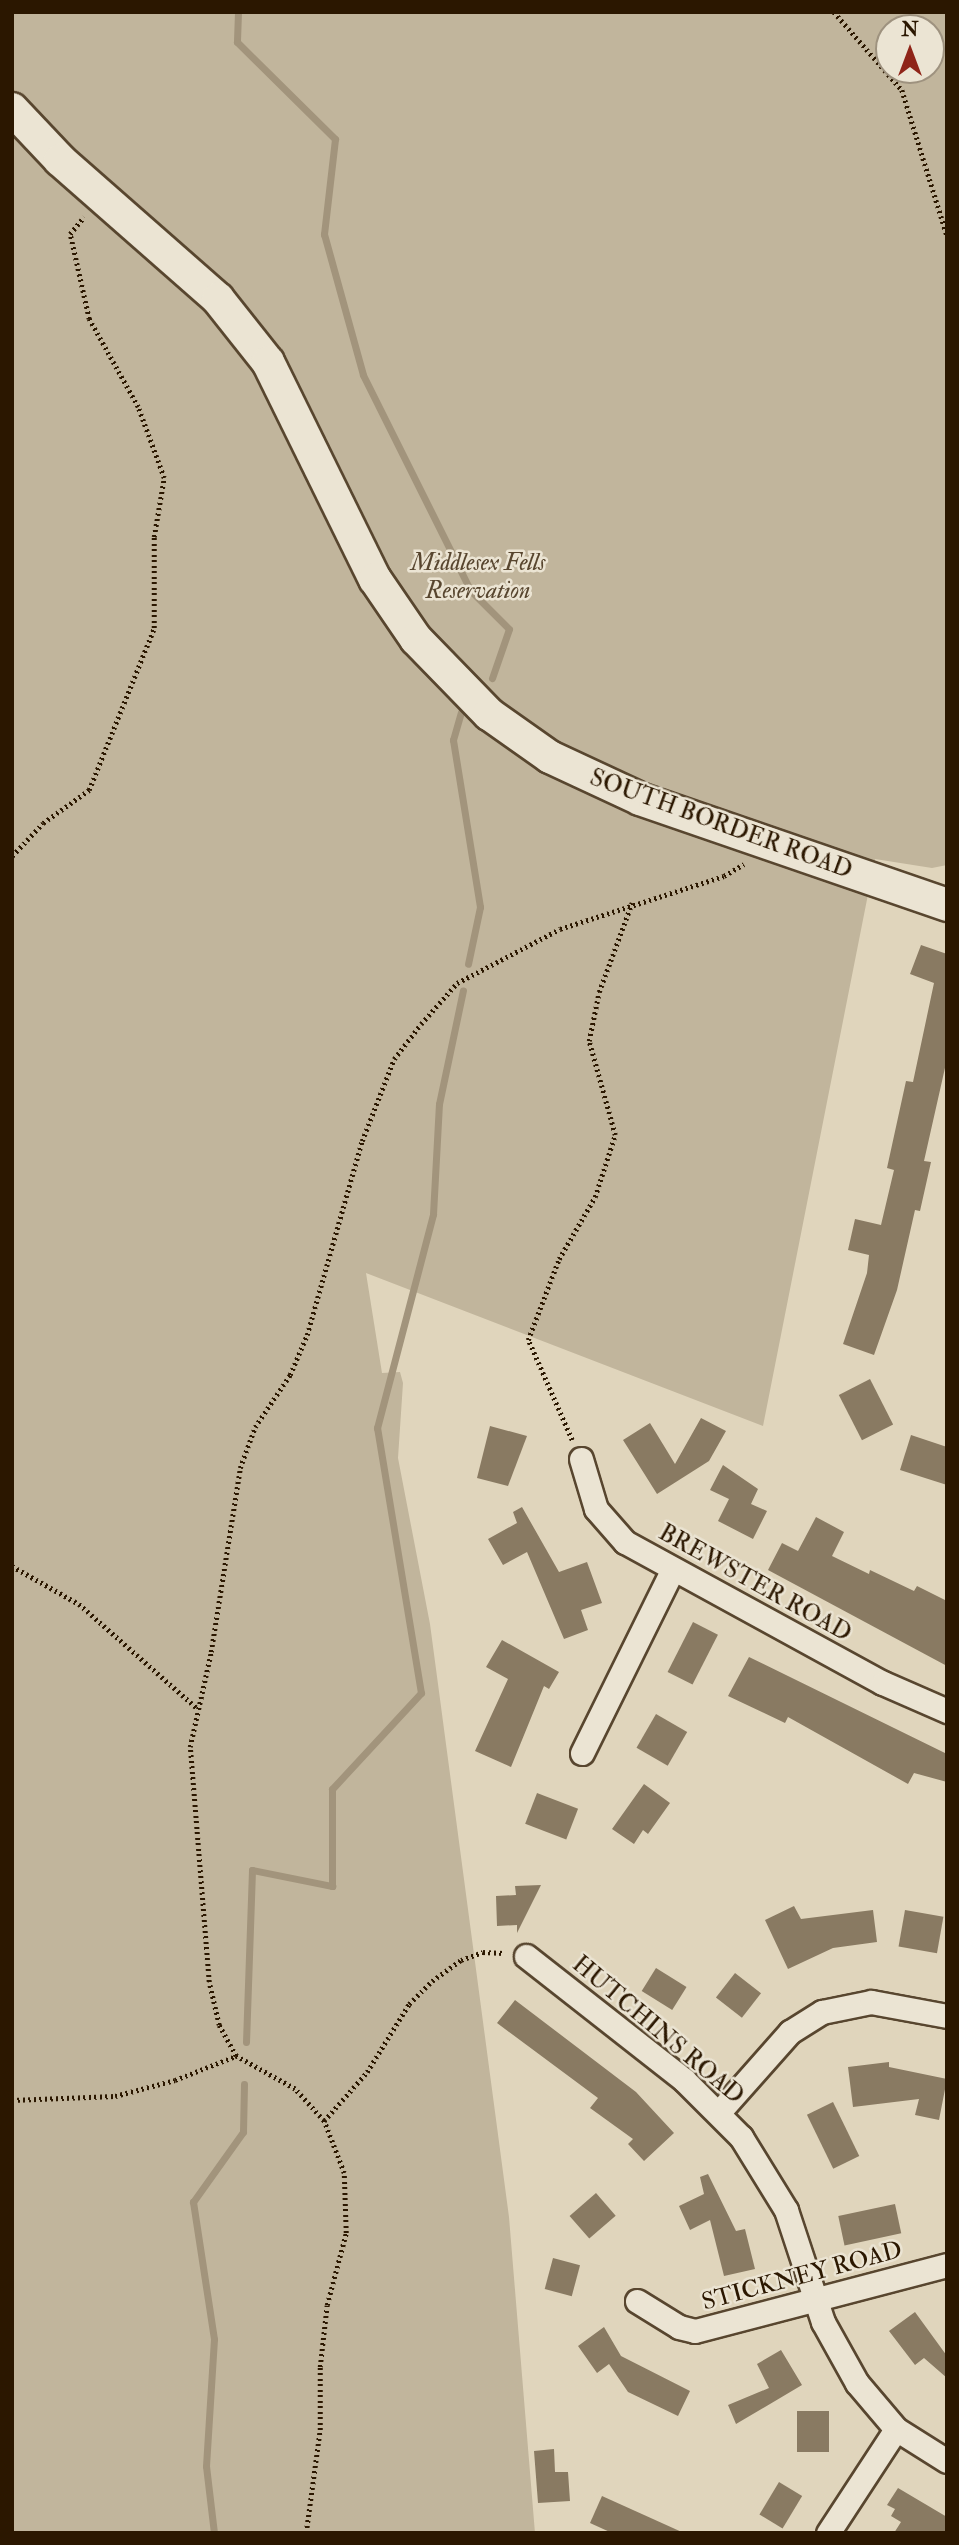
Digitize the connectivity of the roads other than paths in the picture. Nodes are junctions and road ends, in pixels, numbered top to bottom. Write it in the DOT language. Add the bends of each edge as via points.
graph roads {
  1 [pos="12,109"];
  2 [pos="947,905"];
  3 [pos="581,1459"];
  4 [pos="673,1569"];
  5 [pos="947,1711"];
  6 [pos="582,1753"];
  7 [pos="526,1956"];
  8 [pos="947,2016"];
  9 [pos="720,2111"];
  10 [pos="947,2265"];
  11 [pos="814,2300"];
  12 [pos="637,2301"];
  13 [pos="896,2429"];
  14 [pos="947,2461"];
  15 [pos="828,2533"];
  1 -- 2 [label="main road, SOUTH BORDER ROAD" via="102,197 218,299 268,362 375,579 416,639 466,692 521,738 590,778"];
  3 -- 4 [label="street, BREWSTER ROAD" via="587,1488 607,1525 625,1542"];
  4 -- 5 [label="street, BREWSTER ROAD" via="884,1683"];
  4 -- 6 [label="street"];
  7 -- 9 [label="street, HUTCHINS ROAD"];
  8 -- 9 [label="street" via="883,2002 858,2002 822,2012 790,2032"];
  9 -- 11 [label="street, HUTCHINS ROAD" via="765,2170 786,2210"];
  10 -- 11 [label="street, STICKNEY ROAD"];
  11 -- 12 [label="street, STICKNEY ROAD" via="695,2331 679,2328"];
  11 -- 13 [label="street, HUTCHINS ROAD" via="857,2383"];
  13 -- 14 [label="street, HUTCHINS ROAD"];
  13 -- 15 [label="street"];
}
